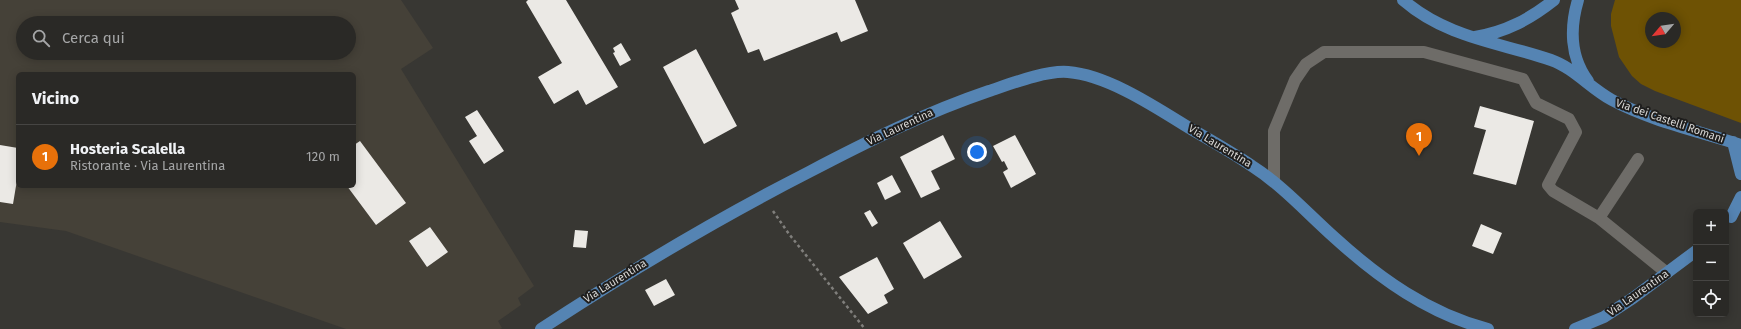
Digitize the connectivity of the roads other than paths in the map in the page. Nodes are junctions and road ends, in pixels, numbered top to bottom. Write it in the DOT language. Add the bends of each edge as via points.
graph roads {
  1 [pos="1403,0"];
  2 [pos="1554,0"];
  3 [pos="1578,0"];
  4 [pos="1471,37"];
  5 [pos="1590,84"];
  6 [pos="1737,144"];
  7 [pos="1638,158"];
  8 [pos="1741,174"];
  9 [pos="1274,181"];
  10 [pos="1741,197"];
  11 [pos="1741,208"];
  12 [pos="1599,218"];
  13 [pos="1729,220"];
  14 [pos="1693,253"];
  15 [pos="1667,273"];
  16 [pos="541,329"];
  17 [pos="1488,329"];
  18 [pos="1575,329"];
  1 -- 4 [label="main road, Via dei Castelli Romani" via="1435,23"];
  2 -- 4 [label="main road" via="1539,12 1507,29"];
  3 -- 5 [label="main road" via="1573,26 1573,48 1580,70"];
  4 -- 5 [label="main road, Via dei Castelli Romani" via="1553,60"];
  5 -- 6 [label="main road, Via dei Castelli Romani" via="1611,100 1639,112"];
  6 -- 8 [label="main road"];
  7 -- 12 [label="lane"];
  9 -- 12 [label="lane" via="1274,131 1295,80 1306,64 1324,52 1424,52 1523,79 1536,103 1569,119 1576,132 1548,185"];
  9 -- 16 [label="main road, Via Laurentina" via="1128,92 1082,74 1062,71 1012,83 915,119 762,196 612,282"];
  9 -- 17 [label="main road, Via Laurentina" via="1363,263 1398,289 1445,314"];
  10 -- 13 [label="main road"];
  11 -- 13 [label="main road"];
  12 -- 15 [label="lane"];
  14 -- 15 [label="main road, Via Laurentina"];
  15 -- 18 [label="main road, Via Laurentina" via="1604,317"];
}
